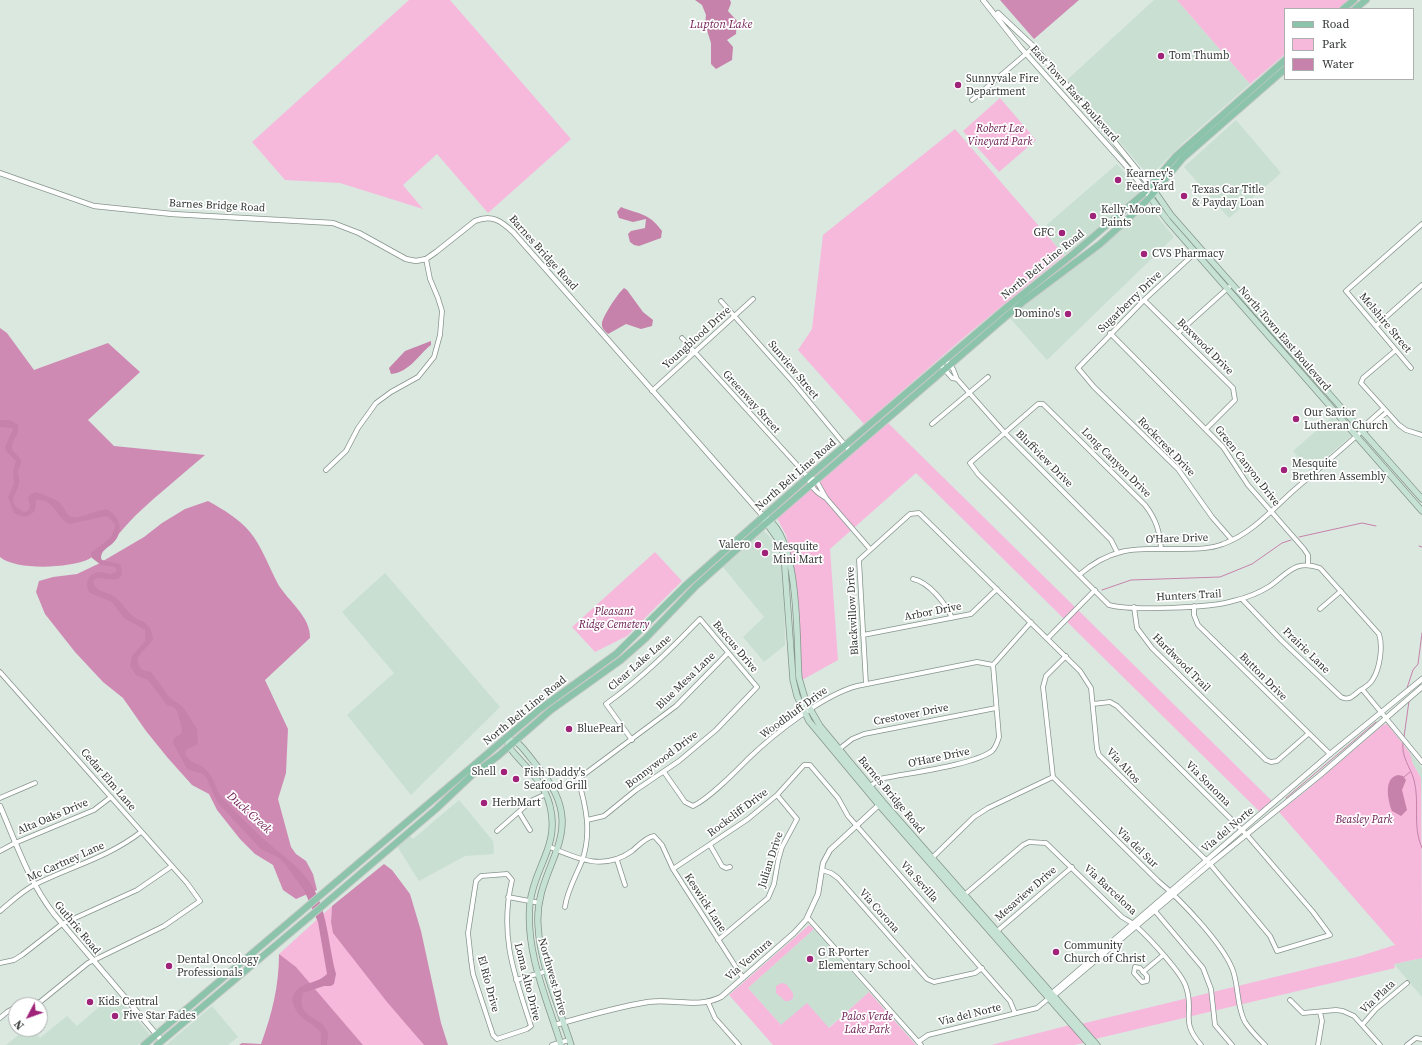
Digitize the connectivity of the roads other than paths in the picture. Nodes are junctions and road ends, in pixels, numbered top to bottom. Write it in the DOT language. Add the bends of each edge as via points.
graph roads {
  1 [pos="1354,0"];
  2 [pos="1366,0"];
  3 [pos="985,1"];
  4 [pos="1344,8"];
  5 [pos="1356,8"];
  6 [pos="1034,47"];
  7 [pos="1026,54"];
  8 [pos="1284,61"];
  9 [pos="1284,70"];
  10 [pos="1252,88"];
  11 [pos="1072,92"];
  12 [pos="1258,93"];
  13 [pos="1066,98"];
  14 [pos="972,100"];
  15 [pos="1214,123"];
  16 [pos="1219,128"];
  17 [pos="1105,130"];
  18 [pos="1099,136"];
  19 [pos="0,173"];
  20 [pos="1151,186"];
  21 [pos="1146,191"];
  22 [pos="1155,192"];
  23 [pos="1150,197"];
  24 [pos="1180,224"];
  25 [pos="1422,224"];
  26 [pos="1174,228"];
  27 [pos="1097,234"];
  28 [pos="1103,241"];
  29 [pos="1200,248"];
  30 [pos="1195,253"];
  31 [pos="426,259"];
  32 [pos="1232,284"];
  33 [pos="1422,285"];
  34 [pos="1227,289"];
  35 [pos="754,299"];
  36 [pos="1144,300"];
  37 [pos="720,301"];
  38 [pos="1008,306"];
  39 [pos="1013,311"];
  40 [pos="1259,314"];
  41 [pos="734,316"];
  42 [pos="1253,319"];
  43 [pos="1376,326"];
  44 [pos="1110,333"];
  45 [pos="1178,333"];
  46 [pos="682,338"];
  47 [pos="1396,350"];
  48 [pos="695,352"];
  49 [pos="942,362"];
  50 [pos="947,368"];
  51 [pos="1411,368"];
  52 [pos="1080,372"];
  53 [pos="988,377"];
  54 [pos="1318,381"];
  55 [pos="1312,386"];
  56 [pos="910,389"];
  57 [pos="652,391"];
  58 [pos="969,392"];
  59 [pos="916,395"];
  60 [pos="1383,409"];
  61 [pos="1386,413"];
  62 [pos="932,424"];
  63 [pos="1206,429"];
  64 [pos="1362,431"];
  65 [pos="1004,432"];
  66 [pos="1422,435"];
  67 [pos="1356,436"];
  68 [pos="846,445"];
  69 [pos="850,451"];
  70 [pos="326,470"];
  71 [pos="808,477"];
  72 [pos="816,480"];
  73 [pos="810,485"];
  74 [pos="826,498"];
  75 [pos="1422,499"];
  76 [pos="1271,511"];
  77 [pos="1422,511"];
  78 [pos="912,513"];
  79 [pos="763,516"];
  80 [pos="769,521"];
  81 [pos="1232,540"];
  82 [pos="870,549"];
  83 [pos="1161,549"];
  84 [pos="1116,552"];
  85 [pos="1308,565"];
  86 [pos="700,572"];
  87 [pos="1079,575"];
  88 [pos="705,578"];
  89 [pos="913,579"];
  90 [pos="997,589"];
  91 [pos="1094,590"];
  92 [pos="1341,591"];
  93 [pos="1242,599"];
  94 [pos="1194,606"];
  95 [pos="1134,608"];
  96 [pos="1320,610"];
  97 [pos="952,618"];
  98 [pos="700,619"];
  99 [pos="1031,622"];
  100 [pos="863,635"];
  101 [pos="1048,638"];
  102 [pos="728,653"];
  103 [pos="616,654"];
  104 [pos="1066,656"];
  105 [pos="621,660"];
  106 [pos="993,665"];
  107 [pos="0,672"];
  108 [pos="1420,681"];
  109 [pos="866,684"];
  110 [pos="757,687"];
  111 [pos="1422,688"];
  112 [pos="1362,689"];
  113 [pos="1093,704"];
  114 [pos="996,708"];
  115 [pos="808,712"];
  116 [pos="1381,712"];
  117 [pos="1386,718"];
  118 [pos="1308,734"];
  119 [pos="506,740"];
  120 [pos="632,740"];
  121 [pos="516,741"];
  122 [pos="509,747"];
  123 [pos="837,751"];
  124 [pos="1330,754"];
  125 [pos="1422,762"];
  126 [pos="808,764"];
  127 [pos="473,766"];
  128 [pos="477,771"];
  129 [pos="664,772"];
  130 [pos="1053,777"];
  131 [pos="35,783"];
  132 [pos="868,788"];
  133 [pos="546,794"];
  134 [pos="777,795"];
  135 [pos="110,797"];
  136 [pos="0,798"];
  137 [pos="881,804"];
  138 [pos="0,806"];
  139 [pos="520,812"];
  140 [pos="587,820"];
  141 [pos="856,826"];
  142 [pos="530,830"];
  143 [pos="1242,830"];
  144 [pos="497,831"];
  145 [pos="141,832"];
  146 [pos="396,833"];
  147 [pos="1247,835"];
  148 [pos="401,839"];
  149 [pos="16,843"];
  150 [pos="710,845"];
  151 [pos="550,847"];
  152 [pos="558,850"];
  153 [pos="0,851"];
  154 [pos="582,858"];
  155 [pos="617,860"];
  156 [pos="930,860"];
  157 [pos="1206,860"];
  158 [pos="1210,864"];
  159 [pos="172,866"];
  160 [pos="1072,866"];
  161 [pos="730,867"];
  162 [pos="672,869"];
  163 [pos="822,870"];
  164 [pos="479,877"];
  165 [pos="34,885"];
  166 [pos="625,885"];
  167 [pos="1173,893"];
  168 [pos="508,896"];
  169 [pos="962,896"];
  170 [pos="530,901"];
  171 [pos="540,903"];
  172 [pos="565,907"];
  173 [pos="1155,911"];
  174 [pos="0,912"];
  175 [pos="808,918"];
  176 [pos="62,924"];
  177 [pos="1134,925"];
  178 [pos="994,933"];
  179 [pos="1330,935"];
  180 [pos="718,940"];
  181 [pos="1162,956"];
  182 [pos="93,960"];
  183 [pos="0,963"];
  184 [pos="982,968"];
  185 [pos="547,971"];
  186 [pos="1144,972"];
  187 [pos="539,974"];
  188 [pos="743,978"];
  189 [pos="516,980"];
  190 [pos="1407,984"];
  191 [pos="1051,996"];
  192 [pos="46,997"];
  193 [pos="200,999"];
  194 [pos="1290,1000"];
  195 [pos="708,1002"];
  196 [pos="205,1005"];
  197 [pos="8,1011"];
  198 [pos="1320,1012"];
  199 [pos="1015,1013"];
  200 [pos="0,1018"];
  201 [pos="564,1022"];
  202 [pos="1362,1024"];
  203 [pos="555,1025"];
  204 [pos="527,1029"];
  205 [pos="157,1035"];
  206 [pos="1422,1039"];
  207 [pos="570,1042"];
  208 [pos="920,1043"];
  209 [pos="161,1044"];
  210 [pos="561,1044"];
  211 [pos="144,1045"];
  212 [pos="552,1045"];
  213 [pos="739,1045"];
  214 [pos="1090,1045"];
  215 [pos="1097,1045"];
  216 [pos="1202,1045"];
  217 [pos="1232,1045"];
  218 [pos="1265,1045"];
  219 [pos="1318,1045"];
  220 [pos="1380,1045"];
  221 [pos="1407,1045"];
  1 -- 4 [label="main road"];
  2 -- 5 [label="main road"];
  3 -- 6 [label="street, East Town East Boulevard"];
  3 -- 7 [label="street, East Town East Boulevard"];
  6 -- 7 [label="street"];
  6 -- 11 [label="street, East Town East Boulevard"];
  7 -- 13 [label="street, East Town East Boulevard"];
  7 -- 14 [label="street"];
  8 -- 10 [label="main road, North Belt Line Road"];
  9 -- 12 [label="main road, North Belt Line Road"];
  10 -- 12 [label="main road"];
  10 -- 15 [label="main road, North Belt Line Road"];
  11 -- 13 [label="street"];
  11 -- 17 [label="street, East Town East Boulevard"];
  12 -- 16 [label="main road, North Belt Line Road"];
  13 -- 18 [label="street, East Town East Boulevard"];
  15 -- 16 [label="main road"];
  15 -- 20 [label="main road, North Belt Line Road" via="1176,156"];
  16 -- 22 [label="main road, North Belt Line Road" via="1183,158"];
  17 -- 18 [label="street"];
  17 -- 20 [label="street, East Town East Boulevard"];
  18 -- 21 [label="street, East Town East Boulevard"];
  19 -- 31 [label="street, Barnes Bridge Road" via="94,206 172,214 333,223 359,233 406,259"];
  20 -- 21 [label="main road, North Belt Line Road"];
  20 -- 22 [label="street, East Town East Boulevard"];
  21 -- 23 [label="street, East Town East Boulevard"];
  21 -- 27 [label="main road, North Belt Line Road"];
  22 -- 23 [label="main road, North Belt Line Road"];
  22 -- 24 [label="main road, North Town East Boulevard"];
  23 -- 26 [label="main road, North Town East Boulevard"];
  23 -- 28 [label="main road, North Belt Line Road"];
  24 -- 26 [label="main road"];
  24 -- 29 [label="main road, North Town East Boulevard"];
  25 -- 43 [label="street, Melshire Street" via="1346,291"];
  26 -- 30 [label="main road, North Town East Boulevard"];
  27 -- 28 [label="main road"];
  27 -- 38 [label="main road, North Belt Line Road"];
  28 -- 39 [label="main road, North Belt Line Road"];
  29 -- 30 [label="street, Sugarberry Drive"];
  29 -- 32 [label="main road, North Town East Boulevard"];
  30 -- 34 [label="main road, North Town East Boulevard"];
  30 -- 36 [label="street, Sugarberry Drive"];
  31 -- 57 [label="street, Barnes Bridge Road" via="476,221 491,217 502,221"];
  31 -- 70 [label="street" via="430,279 442,311 440,335 434,357 418,377 376,403 358,428 346,451"];
  32 -- 34 [label="street"];
  32 -- 40 [label="main road, North Town East Boulevard"];
  33 -- 43 [label="street"];
  34 -- 42 [label="main road, North Town East Boulevard"];
  34 -- 45 [label="street"];
  35 -- 41 [label="street, Youngblood Drive"];
  36 -- 44 [label="street, Sugarberry Drive"];
  36 -- 45 [label="street, Boxwood Drive"];
  37 -- 41 [label="street, Sunview Street"];
  38 -- 39 [label="main road"];
  38 -- 49 [label="main road, North Belt Line Road"];
  39 -- 50 [label="main road, North Belt Line Road"];
  40 -- 42 [label="main road"];
  40 -- 54 [label="main road, North Town East Boulevard"];
  41 -- 48 [label="street, Youngblood Drive"];
  41 -- 68 [label="street, Sunview Street"];
  42 -- 55 [label="main road, North Town East Boulevard"];
  43 -- 47 [label="street, Melshire Street"];
  44 -- 52 [label="street, Sugarberry Drive" via="1078,368"];
  44 -- 63 [label="street, Green Canyon Drive"];
  45 -- 63 [label="street, Boxwood Drive" via="1233,388 1234,400"];
  46 -- 48 [label="street, Greenway Street"];
  47 -- 51 [label="street, Melshire Street"];
  47 -- 60 [label="street" via="1361,380 1363,386"];
  48 -- 57 [label="street, Youngblood Drive"];
  48 -- 71 [label="street, Greenway Street"];
  49 -- 50 [label="street, Bluffview Drive"];
  49 -- 56 [label="main road, North Belt Line Road"];
  50 -- 58 [label="street, Bluffview Drive" via="952,378 957,379"];
  50 -- 59 [label="main road, North Belt Line Road"];
  52 -- 81 [label="street, Rockcrest Drive" via="1178,469"];
  53 -- 58 [label="street"];
  54 -- 55 [label="main road"];
  54 -- 64 [label="main road, North Town East Boulevard"];
  55 -- 67 [label="main road, North Town East Boulevard"];
  56 -- 59 [label="main road"];
  56 -- 68 [label="main road, North Belt Line Road"];
  57 -- 79 [label="street, Barnes Bridge Road"];
  58 -- 62 [label="street"];
  58 -- 65 [label="street, Bluffview Drive"];
  59 -- 69 [label="main road, North Belt Line Road"];
  60 -- 61 [label="street"];
  60 -- 64 [label="street" via="1364,426"];
  61 -- 64 [label="street"];
  61 -- 66 [label="street" via="1406,430"];
  63 -- 76 [label="street, Green Canyon Drive" via="1223,447 1248,485"];
  64 -- 67 [label="street, O'Hare Drive"];
  64 -- 75 [label="main road, North Town East Boulevard"];
  65 -- 83 [label="street, Long Canyon Drive" via="1038,404 1048,407 1146,505 1156,521"];
  65 -- 84 [label="street, Bluffview Drive" via="1112,540"];
  65 -- 87 [label="street" via="970,463"];
  67 -- 76 [label="street, O'Hare Drive"];
  67 -- 77 [label="main road, North Town East Boulevard"];
  68 -- 69 [label="street, Sunview Street"];
  68 -- 71 [label="main road, North Belt Line Road"];
  69 -- 72 [label="main road, North Belt Line Road"];
  71 -- 72 [label="street"];
  71 -- 73 [label="street"];
  71 -- 79 [label="main road, North Belt Line Road"];
  72 -- 73 [label="main road, North Belt Line Road"];
  72 -- 74 [label="street"];
  73 -- 74 [label="street"];
  73 -- 80 [label="main road, North Belt Line Road"];
  74 -- 82 [label="street"];
  76 -- 81 [label="street, O'Hare Drive"];
  76 -- 85 [label="street, Green Canyon Drive" via="1304,549 1308,555"];
  78 -- 82 [label="street, Blackwillow Drive"];
  78 -- 90 [label="street, Via Altos" via="922,515"];
  79 -- 80 [label="main road, Barnes Bridge Road"];
  79 -- 86 [label="main road, North Belt Line Road"];
  80 -- 88 [label="main road, North Belt Line Road"];
  80 -- 115 [label="main road, Barnes Bridge Road" via="782,536 790,559 795,669"];
  81 -- 83 [label="street, O'Hare Drive" via="1222,545 1198,549"];
  82 -- 100 [label="street, Blackwillow Drive" via="859,560 858,565"];
  83 -- 84 [label="street, O'Hare Drive"];
  84 -- 87 [label="street, O'Hare Drive" via="1092,564"];
  85 -- 92 [label="street" via="1320,568"];
  85 -- 93 [label="street, Hunters Trail" via="1295,567 1268,586"];
  86 -- 88 [label="main road"];
  86 -- 103 [label="main road, North Belt Line Road"];
  87 -- 91 [label="street"];
  88 -- 105 [label="main road, North Belt Line Road"];
  89 -- 97 [label="street" via="923,583 948,610"];
  90 -- 97 [label="street, Arbor Drive" via="971,614"];
  90 -- 99 [label="street, Via Altos"];
  91 -- 95 [label="street" via="1109,605"];
  91 -- 101 [label="street"];
  92 -- 96 [label="street"];
  92 -- 112 [label="street" via="1376,630 1381,640 1375,677"];
  93 -- 94 [label="street, Hunters Trail" via="1217,605"];
  93 -- 112 [label="street, Prairie Lane" via="1341,697 1349,699"];
  94 -- 95 [label="street, Hunters Trail"];
  94 -- 118 [label="street, Button Drive" via="1198,625"];
  95 -- 118 [label="street, Hardwood Trail" via="1137,628 1152,648 1266,760 1277,761"];
  97 -- 100 [label="street, Arbor Drive"];
  98 -- 102 [label="street, Baccus Drive"];
  98 -- 120 [label="street, Clear Lake Lane" via="663,658 606,704"];
  99 -- 101 [label="street, Via Altos"];
  99 -- 106 [label="street"];
  100 -- 109 [label="street, Blackwillow Drive"];
  101 -- 104 [label="street, Via Altos"];
  102 -- 110 [label="street, Baccus Drive"];
  102 -- 120 [label="street, Blue Mesa Lane" via="676,706"];
  103 -- 105 [label="main road"];
  103 -- 119 [label="main road, North Belt Line Road" via="559,694"];
  104 -- 113 [label="street, Via Altos" via="1087,680"];
  104 -- 130 [label="street" via="1046,676 1043,687"];
  105 -- 121 [label="main road, North Belt Line Road" via="551,710"];
  106 -- 109 [label="street, Woodbluff Drive" via="977,662"];
  106 -- 114 [label="street, O'Hare Drive"];
  107 -- 135 [label="street, Cedar Elm Lane"];
  108 -- 111 [label="street"];
  108 -- 116 [label="street, Via del Norte"];
  109 -- 115 [label="street, Woodbluff Drive" via="838,692"];
  110 -- 129 [label="street, Bonnywood Drive" via="716,730"];
  111 -- 117 [label="street, Via del Norte"];
  112 -- 116 [label="street"];
  113 -- 143 [label="street, Via Sonoma" via="1110,702 1117,706"];
  113 -- 157 [label="street, Via Altos" via="1099,755"];
  114 -- 123 [label="street, Crestover Drive" via="864,734 852,739"];
  114 -- 132 [label="street, O'Hare Drive" via="999,737 992,751 968,762 880,779"];
  115 -- 123 [label="main road, Barnes Bridge Road"];
  115 -- 129 [label="street, Woodbluff Drive" via="788,725 693,806 685,802"];
  116 -- 117 [label="street"];
  116 -- 124 [label="street, Via del Norte"];
  117 -- 125 [label="street"];
  117 -- 147 [label="street, Via del Norte"];
  118 -- 124 [label="street, Button Drive"];
  119 -- 121 [label="main road"];
  119 -- 122 [label="main road, Northwest Drive"];
  119 -- 127 [label="main road, North Belt Line Road"];
  120 -- 140 [label="street, Blue Mesa Lane" via="578,779 585,801"];
  121 -- 122 [label="main road, North Belt Line Road"];
  121 -- 152 [label="main road, Northwest Drive" via="546,777 556,796 562,822"];
  122 -- 128 [label="main road, North Belt Line Road"];
  122 -- 133 [label="main road, Northwest Drive"];
  123 -- 132 [label="main road, Barnes Bridge Road"];
  124 -- 143 [label="street, Via del Norte"];
  126 -- 134 [label="street, Rockcliff Drive"];
  126 -- 141 [label="street, Via Sevilla" via="838,798"];
  127 -- 128 [label="main road"];
  127 -- 146 [label="main road, North Belt Line Road"];
  128 -- 148 [label="main road, North Belt Line Road"];
  129 -- 140 [label="street, Bonnywood Drive" via="636,790 604,816"];
  130 -- 156 [label="street" via="974,817"];
  130 -- 167 [label="street, Via del Sur"];
  131 -- 136 [label="street"];
  132 -- 137 [label="main road, Barnes Bridge Road"];
  133 -- 139 [label="street" via="531,801"];
  133 -- 151 [label="main road, Northwest Drive" via="552,821"];
  134 -- 150 [label="street, Rockcliff Drive" via="739,826"];
  134 -- 180 [label="street, Julian Drive" via="797,819 782,847 774,884 768,898"];
  135 -- 145 [label="street, Cedar Elm Lane"];
  135 -- 149 [label="street, Alta Oaks Drive" via="94,810"];
  137 -- 141 [label="street, Via Ventura"];
  137 -- 156 [label="main road, Barnes Bridge Road"];
  138 -- 149 [label="street, Guthrie Road"];
  139 -- 142 [label="street"];
  139 -- 144 [label="street"];
  140 -- 154 [label="street"];
  141 -- 163 [label="street, Via Ventura" via="830,850"];
  141 -- 184 [label="street, Via Sevilla"];
  143 -- 147 [label="street, Via Sonoma"];
  143 -- 157 [label="street, Via del Norte"];
  145 -- 159 [label="street, Cedar Elm Lane"];
  145 -- 165 [label="street, Mc Cartney Lane" via="104,856"];
  146 -- 148 [label="main road"];
  146 -- 193 [label="main road, North Belt Line Road"];
  147 -- 158 [label="street, Via del Norte"];
  147 -- 179 [label="street, Via Sonoma"];
  148 -- 196 [label="main road, North Belt Line Road"];
  149 -- 153 [label="street, Alta Oaks Drive"];
  149 -- 165 [label="street, Guthrie Road"];
  150 -- 161 [label="street" via="722,866"];
  150 -- 162 [label="street, Rockcliff Drive"];
  151 -- 152 [label="street"];
  151 -- 170 [label="main road, Northwest Drive"];
  152 -- 154 [label="street"];
  152 -- 171 [label="main road, Northwest Drive"];
  154 -- 155 [label="street" via="601,863"];
  154 -- 172 [label="street"];
  155 -- 162 [label="street, Keswick Lane" via="654,836 662,845"];
  155 -- 166 [label="street"];
  156 -- 169 [label="main road, Barnes Bridge Road"];
  157 -- 158 [label="street, Via Altos"];
  157 -- 167 [label="street, Via del Norte"];
  158 -- 167 [label="street, Via del Norte"];
  158 -- 179 [label="street, Via Altos" via="1270,936 1277,951"];
  159 -- 176 [label="street" via="137,890"];
  159 -- 182 [label="street, Cedar Elm Lane" via="200,901 164,926"];
  160 -- 169 [label="street, Via Barcelona" via="1046,843 1029,842"];
  160 -- 177 [label="street, Via Barcelona" via="1122,917"];
  160 -- 178 [label="street, Mesaview Drive"];
  162 -- 180 [label="street, Keswick Lane"];
  163 -- 175 [label="street, Via Ventura" via="818,894"];
  163 -- 184 [label="street, Via Corona" via="838,878 927,979 934,982 975,973"];
  164 -- 168 [label="street, Loma Alto Drive" via="507,874 512,880"];
  164 -- 204 [label="street, El Rio Drive" via="475,883 468,933 473,974 492,1035 497,1039"];
  165 -- 174 [label="street, Mc Cartney Lane"];
  165 -- 176 [label="street, Guthrie Road"];
  167 -- 173 [label="street, Via del Norte"];
  167 -- 177 [label="street, Via del Norte"];
  167 -- 218 [label="street, Via del Sur" via="1228,959 1235,978 1243,1017"];
  168 -- 170 [label="street"];
  168 -- 189 [label="street, Loma Alto Drive" via="507,942"];
  169 -- 178 [label="main road, Barnes Bridge Road"];
  170 -- 171 [label="street"];
  170 -- 187 [label="main road, Northwest Drive" via="531,948"];
  171 -- 185 [label="main road, Northwest Drive" via="539,936"];
  173 -- 177 [label="street, Via del Norte"];
  173 -- 217 [label="street" via="1203,968 1211,989 1215,1025"];
  175 -- 188 [label="street, Via Ventura"];
  175 -- 208 [label="street"];
  176 -- 182 [label="street, Guthrie Road"];
  176 -- 183 [label="street" via="22,955"];
  177 -- 181 [label="street, Via Barcelona"];
  177 -- 191 [label="street, Via del Norte"];
  178 -- 191 [label="main road, Barnes Bridge Road"];
  180 -- 188 [label="street, Keswick Lane"];
  181 -- 186 [label="street"];
  181 -- 216 [label="street, Via Barcelona" via="1186,986 1189,1028"];
  182 -- 192 [label="street"];
  182 -- 205 [label="street, Guthrie Road"];
  184 -- 199 [label="street, Via Sevilla" via="1010,1001"];
  185 -- 187 [label="street"];
  185 -- 201 [label="main road, Northwest Drive"];
  187 -- 189 [label="street"];
  187 -- 203 [label="main road, Northwest Drive"];
  188 -- 195 [label="street, Via Ventura" via="721,996"];
  189 -- 204 [label="street, Loma Alto Drive" via="531,1026"];
  190 -- 202 [label="street, Via Plata"];
  191 -- 199 [label="street, Via del Norte" via="1037,1008"];
  191 -- 214 [label="main road, Barnes Bridge Road"];
  191 -- 215 [label="main road, Barnes Bridge Road"];
  193 -- 196 [label="main road"];
  193 -- 205 [label="main road, North Belt Line Road"];
  194 -- 198 [label="street" via="1303,1014"];
  195 -- 201 [label="street, Via Ventura" via="650,1001"];
  195 -- 213 [label="street" via="715,1018"];
  196 -- 209 [label="main road, North Belt Line Road"];
  197 -- 200 [label="street"];
  198 -- 202 [label="street" via="1343,1011 1354,1016"];
  198 -- 219 [label="street" via="1322,1021"];
  199 -- 208 [label="street, Via del Norte" via="928,1035"];
  201 -- 203 [label="street, Via Ventura"];
  201 -- 207 [label="main road, Northwest Drive"];
  202 -- 220 [label="street"];
  203 -- 210 [label="main road, Northwest Drive"];
  205 -- 209 [label="street, Guthrie Road"];
  205 -- 211 [label="main road, North Belt Line Road"];
  206 -- 221 [label="street" via="1416,1038"];
  207 -- 210 [label="street"];
  210 -- 212 [label="street"];
}
